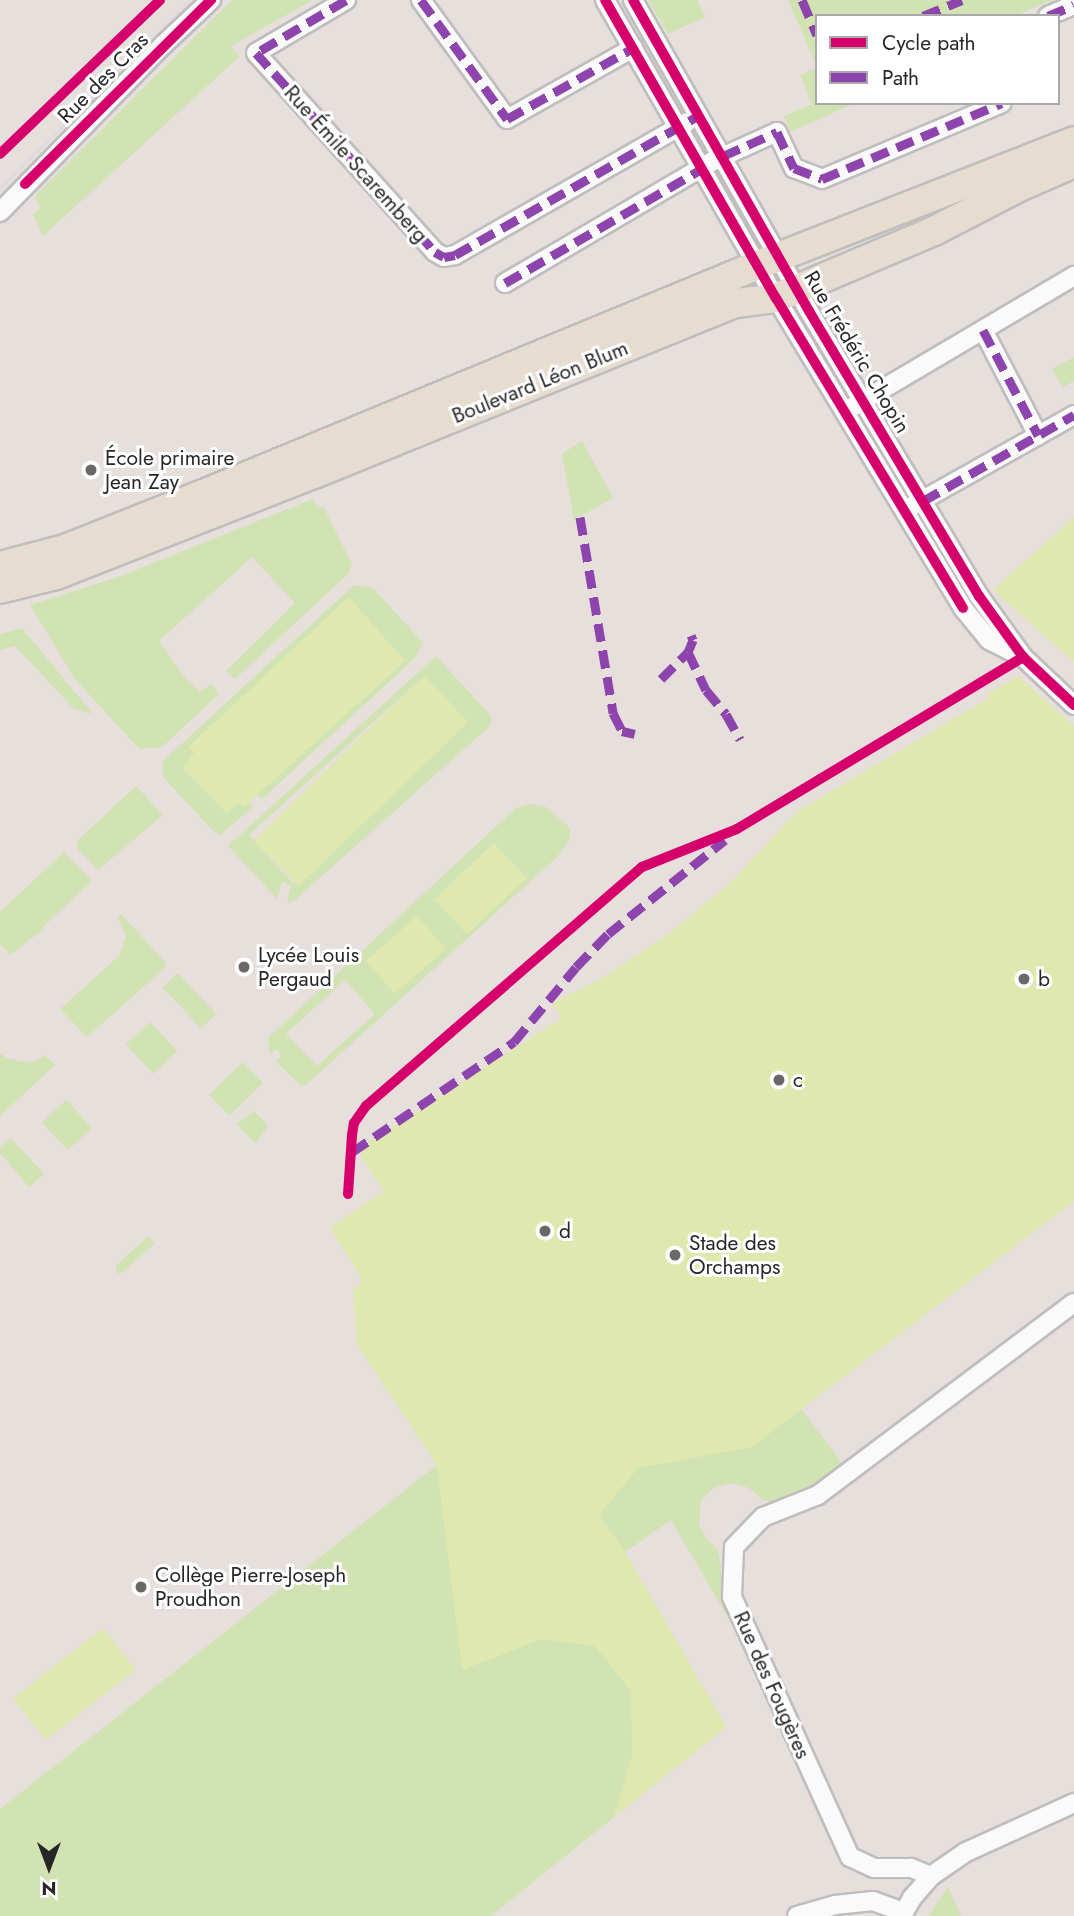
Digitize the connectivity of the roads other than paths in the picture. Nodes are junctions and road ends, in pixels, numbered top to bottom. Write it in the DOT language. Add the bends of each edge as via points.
graph roads {
  1 [pos="211,0"];
  2 [pos="346,0"];
  3 [pos="421,0"];
  4 [pos="605,0"];
  5 [pos="633,0"];
  6 [pos="1074,5"];
  7 [pos="1053,14"];
  8 [pos="633,48"];
  9 [pos="997,105"];
  10 [pos="699,115"];
  11 [pos="679,127"];
  12 [pos="1074,141"];
  13 [pos="723,156"];
  14 [pos="1074,163"];
  15 [pos="703,168"];
  16 [pos="3,203"];
  17 [pos="768,262"];
  18 [pos="1074,276"];
  19 [pos="505,284"];
  20 [pos="786,294"];
  21 [pos="819,328"];
  22 [pos="983,330"];
  23 [pos="801,337"];
  24 [pos="864,399"];
  25 [pos="846,412"];
  26 [pos="1074,415"];
  27 [pos="1038,435"];
  28 [pos="923,500"];
  29 [pos="903,511"];
  30 [pos="0,566"];
  31 [pos="0,589"];
  32 [pos="979,596"];
  33 [pos="963,608"];
  34 [pos="1023,657"];
  35 [pos="1074,705"];
  36 [pos="1074,1303"];
  37 [pos="1074,1802"];
  38 [pos="931,1876"];
  39 [pos="903,1914"];
  40 [pos="797,1916"];
  1 -- 16 [label="street, Rue des Cras"];
  2 -- 11 [label="street, Rue Émile Scaremberg" via="256,53 443,257 455,255"];
  3 -- 8 [label="street" via="507,120"];
  4 -- 8 [label="street, Rue Frédéric Chopin"];
  5 -- 10 [label="street, Rue Frédéric Chopin"];
  6 -- 7 [label="street"];
  8 -- 11 [label="street, Rue Frédéric Chopin"];
  9 -- 13 [label="street" via="822,179 794,168 777,132"];
  10 -- 11 [label="street, Rue Émile Scaremberg"];
  10 -- 13 [label="street, Rue Frédéric Chopin"];
  11 -- 15 [label="street, Rue Frédéric Chopin"];
  12 -- 17 [label="main road, Boulevard Léon Blum"];
  13 -- 15 [label="street"];
  13 -- 17 [label="street, Rue Frédéric Chopin"];
  14 -- 20 [label="main road, Boulevard Léon Blum" via="934,231"];
  15 -- 17 [label="street, Rue Frédéric Chopin"];
  15 -- 19 [label="street"];
  17 -- 20 [label="street, Rue Frédéric Chopin"];
  17 -- 30 [label="main road, Boulevard Léon Blum" via="65,549"];
  18 -- 22 [label="street, Rue Frédéric Chopin"];
  20 -- 21 [label="street, Rue Frédéric Chopin"];
  20 -- 23 [label="street, Rue Frédéric Chopin"];
  20 -- 31 [label="main road, Boulevard Léon Blum" via="736,303 82,565"];
  21 -- 23 [label="street, Rue Frédéric Chopin"];
  21 -- 24 [label="street, Rue Frédéric Chopin"];
  22 -- 24 [label="street, Rue Frédéric Chopin"];
  22 -- 27 [label="street"];
  23 -- 25 [label="street, Rue Frédéric Chopin"];
  24 -- 25 [label="street, Rue Frédéric Chopin"];
  24 -- 28 [label="street, Rue Frédéric Chopin"];
  25 -- 29 [label="street, Rue Frédéric Chopin"];
  26 -- 27 [label="street"];
  27 -- 28 [label="street"];
  28 -- 29 [label="street"];
  28 -- 32 [label="street, Rue Frédéric Chopin"];
  29 -- 33 [label="street, Rue Frédéric Chopin"];
  32 -- 33 [label="street"];
  32 -- 34 [label="street, Rue Frédéric Chopin"];
  33 -- 34 [label="street, Rue Frédéric Chopin" via="989,639"];
  34 -- 35 [label="street, Rue Frédéric Chopin"];
  36 -- 38 [label="street, Rue des Fougères" via="818,1494 763,1517 734,1547 732,1597 850,1857 874,1868 911,1868"];
  37 -- 38 [label="street" via="966,1852"];
  38 -- 39 [label="street"];
  39 -- 40 [label="street" via="894,1906 873,1902 835,1905"];
}
